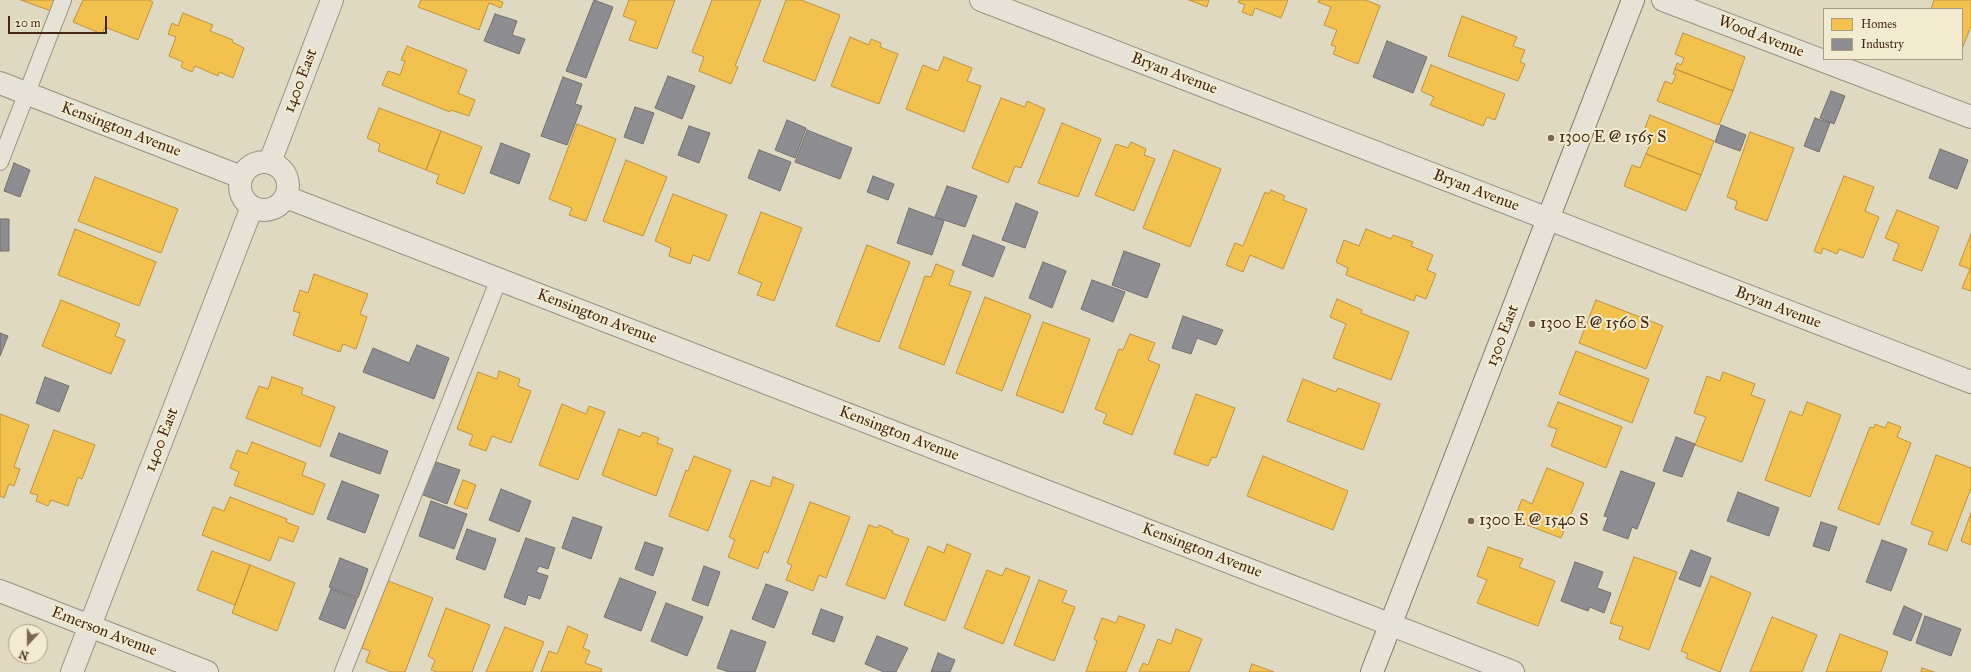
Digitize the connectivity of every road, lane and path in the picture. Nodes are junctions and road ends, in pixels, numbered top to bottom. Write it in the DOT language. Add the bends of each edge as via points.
graph roads {
  1 [pos="63,0"];
  2 [pos="332,0"];
  3 [pos="981,0"];
  4 [pos="1633,0"];
  5 [pos="1663,0"];
  6 [pos="0,83"];
  7 [pos="26,94"];
  8 [pos="1971,117"];
  9 [pos="0,162"];
  10 [pos="270,162"];
  11 [pos="241,177"];
  12 [pos="286,197"];
  13 [pos="252,208"];
  14 [pos="1548,218"];
  15 [pos="499,279"];
  16 [pos="1971,382"];
  17 [pos="0,591"];
  18 [pos="1391,625"];
  19 [pos="90,626"];
  20 [pos="72,672"];
  21 [pos="207,672"];
  22 [pos="343,672"];
  23 [pos="1372,672"];
  24 [pos="1513,672"];
  1 -- 7 [label="lane"];
  2 -- 10 [label="street, 1400 East"];
  3 -- 14 [label="street, Bryan Avenue"];
  4 -- 14 [label="street, 1300 East"];
  5 -- 8 [label="street, Wood Avenue"];
  6 -- 7 [label="street, Kensington Avenue"];
  7 -- 9 [label="lane"];
  7 -- 11 [label="street, Kensington Avenue"];
  10 -- 11 [label="street" via="251,165"];
  10 -- 12 [label="street" via="284,173 287,181"];
  11 -- 13 [label="street" via="242,198"];
  12 -- 13 [label="street" via="275,208"];
  12 -- 15 [label="street, Kensington Avenue"];
  13 -- 19 [label="street, 1400 East"];
  14 -- 16 [label="street, Bryan Avenue"];
  14 -- 18 [label="street, 1300 East"];
  15 -- 18 [label="street, Kensington Avenue"];
  15 -- 22 [label="lane"];
  17 -- 19 [label="street, Emerson Avenue"];
  18 -- 23 [label="street, 1300 East"];
  18 -- 24 [label="street, Kensington Avenue"];
  19 -- 20 [label="street, 1400 East"];
  19 -- 21 [label="street, Emerson Avenue"];
}
